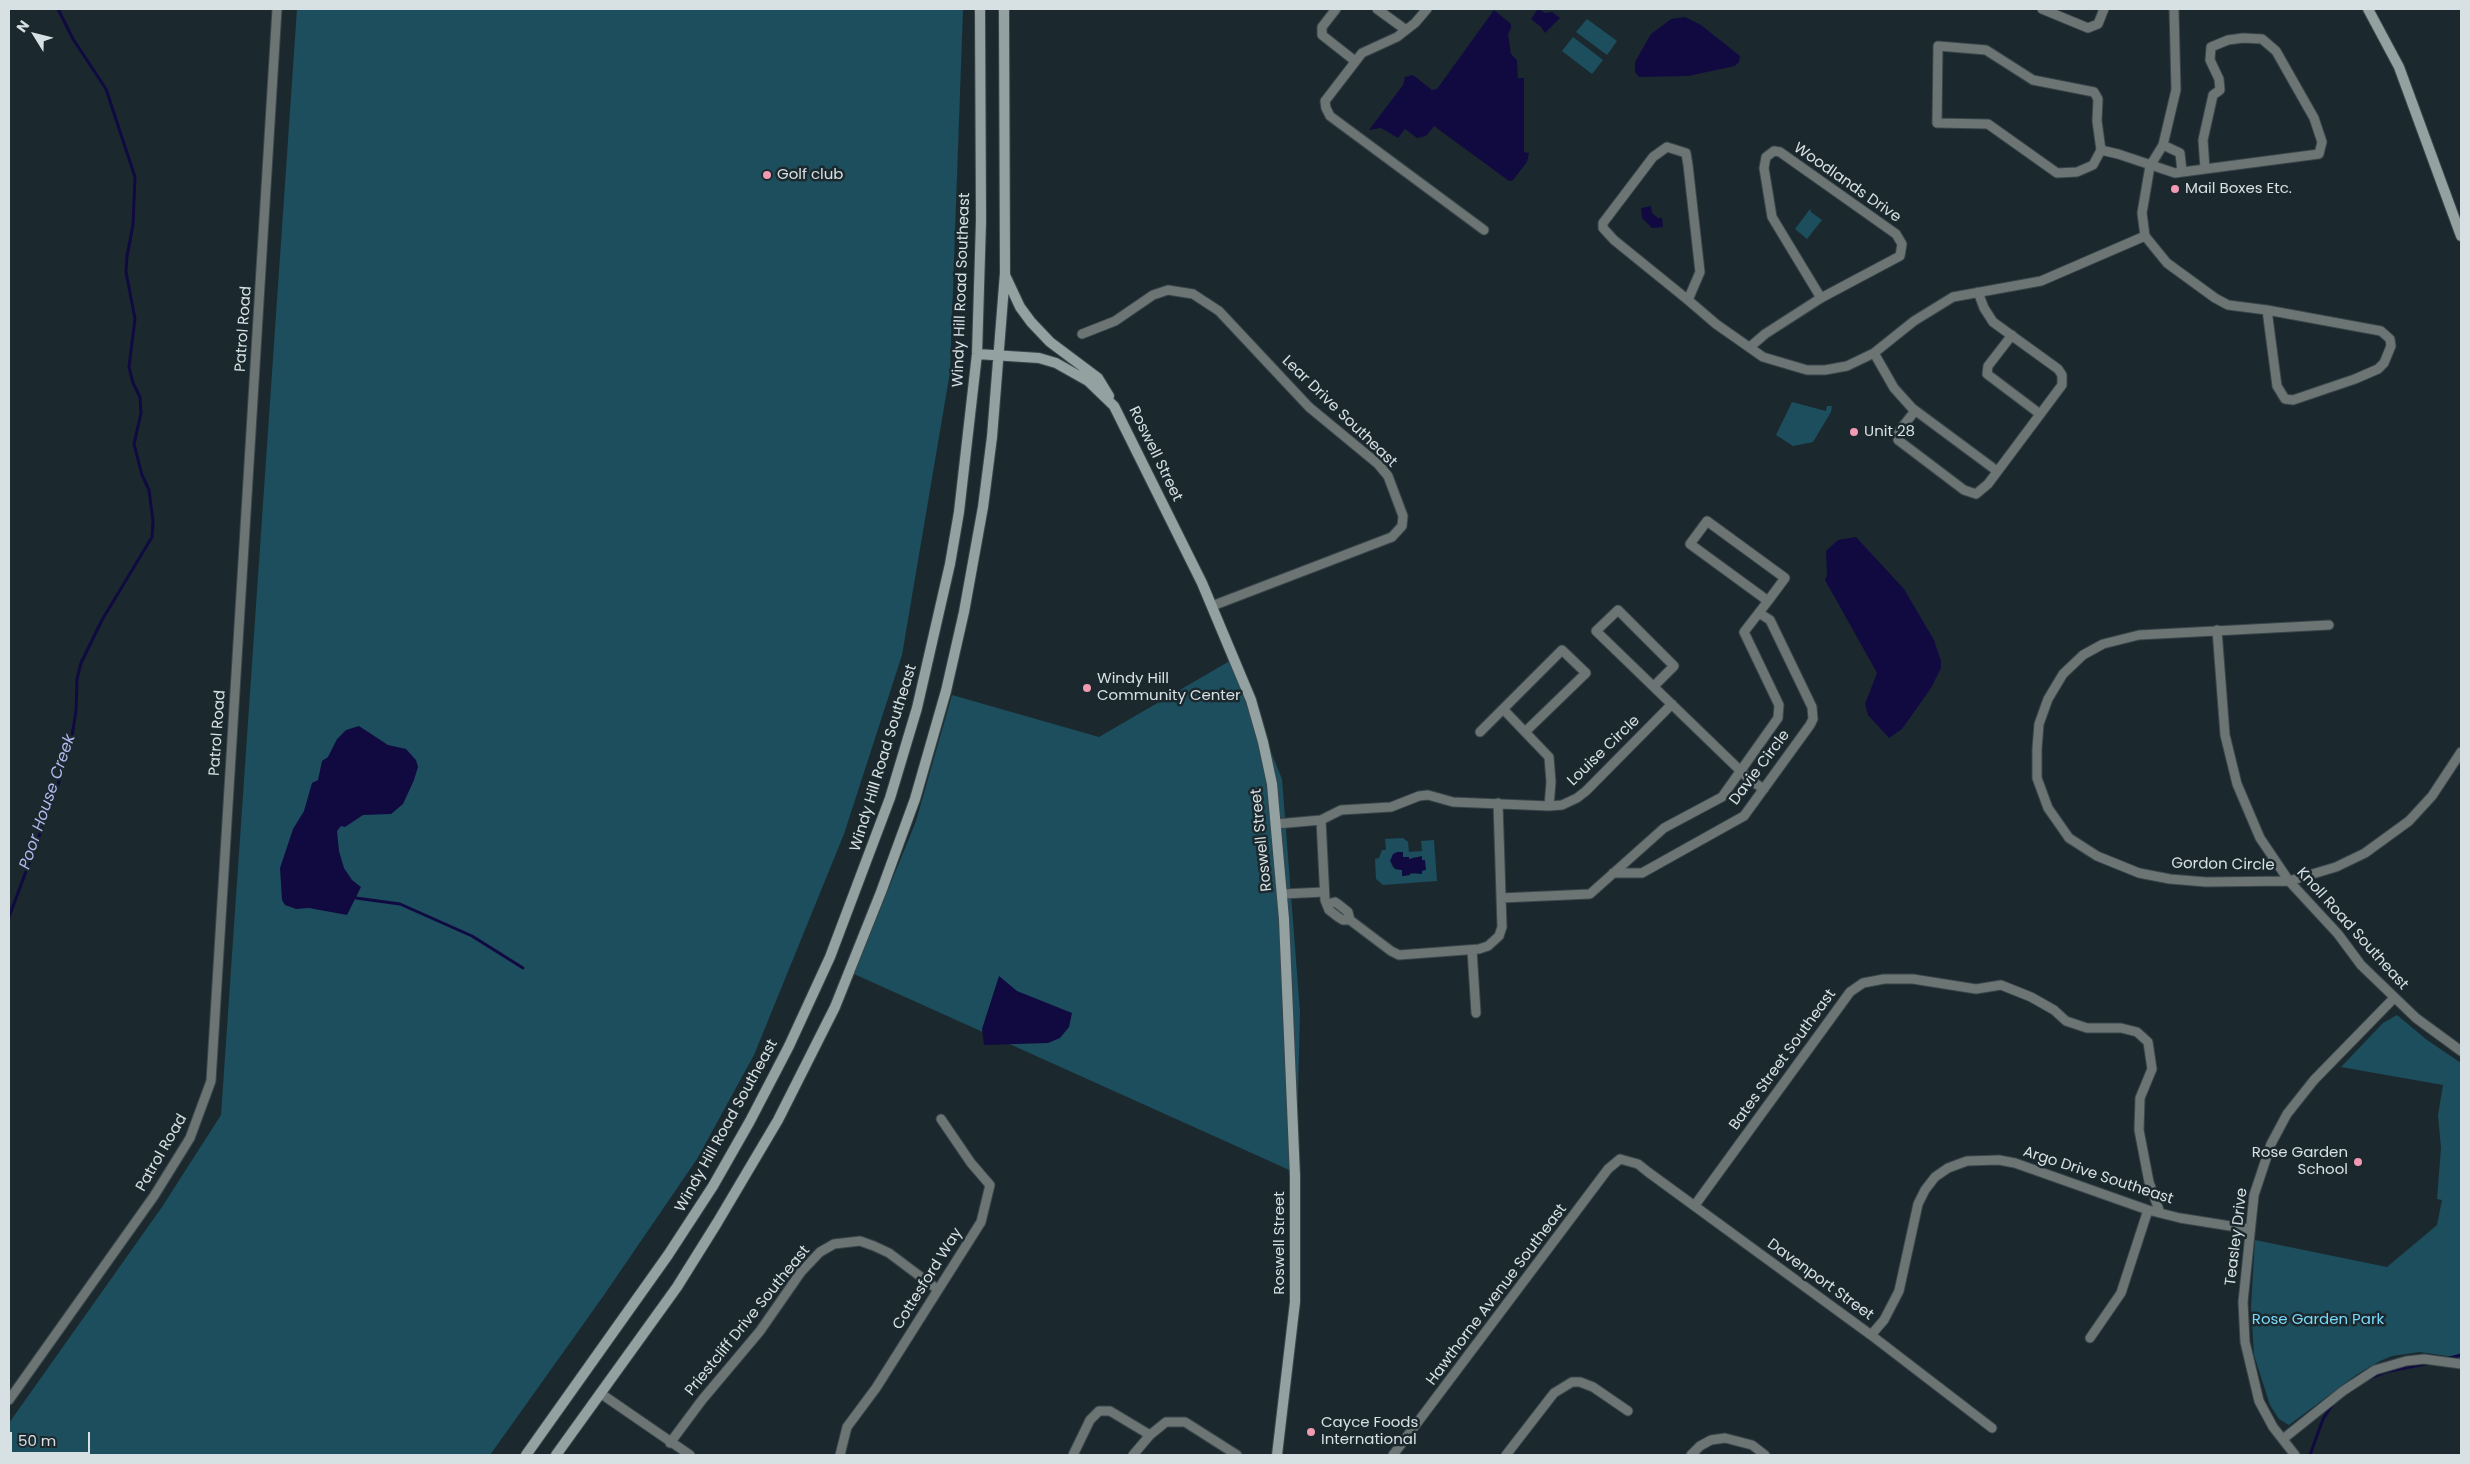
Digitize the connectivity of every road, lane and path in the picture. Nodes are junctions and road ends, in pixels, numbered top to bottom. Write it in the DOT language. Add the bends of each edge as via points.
graph roads {
  1 [pos="277,9"];
  2 [pos="980,9"];
  3 [pos="998,9"];
  4 [pos="1004,9"];
  5 [pos="1336,9"];
  6 [pos="1377,9"];
  7 [pos="1427,9"];
  8 [pos="2042,9"];
  9 [pos="2104,9"];
  10 [pos="2174,9"];
  11 [pos="2368,9"];
  12 [pos="1004,28"];
  13 [pos="1406,30"];
  14 [pos="1355,61"];
  15 [pos="2163,144"];
  16 [pos="2101,150"];
  17 [pos="2150,166"];
  18 [pos="2205,169"];
  19 [pos="2182,172"];
  20 [pos="1484,230"];
  21 [pos="2145,236"];
  22 [pos="2461,236"];
  23 [pos="1004,273"];
  24 [pos="1978,292"];
  25 [pos="1821,298"];
  26 [pos="1688,300"];
  27 [pos="2267,310"];
  28 [pos="1082,334"];
  29 [pos="2012,335"];
  30 [pos="1750,347"];
  31 [pos="1874,353"];
  32 [pos="977,354"];
  33 [pos="999,356"];
  34 [pos="1114,406"];
  35 [pos="1915,411"];
  36 [pos="2040,414"];
  37 [pos="1997,471"];
  38 [pos="1768,602"];
  39 [pos="1212,606"];
  40 [pos="1759,612"];
  41 [pos="2329,625"];
  42 [pos="2216,630"];
  43 [pos="1654,686"];
  44 [pos="1672,704"];
  45 [pos="1503,710"];
  46 [pos="1480,732"];
  47 [pos="1525,732"];
  48 [pos="2461,752"];
  49 [pos="1741,770"];
  50 [pos="1764,789"];
  51 [pos="1498,803"];
  52 [pos="1549,806"];
  53 [pos="1321,820"];
  54 [pos="1276,824"];
  55 [pos="1612,874"];
  56 [pos="2289,881"];
  57 [pos="1324,892"];
  58 [pos="1282,894"];
  59 [pos="1501,898"];
  60 [pos="1472,950"];
  61 [pos="2394,998"];
  62 [pos="1476,1013"];
  63 [pos="2461,1051"];
  64 [pos="941,1119"];
  65 [pos="1628,1160"];
  66 [pos="1695,1205"];
  67 [pos="2148,1210"];
  68 [pos="2160,1213"];
  69 [pos="2249,1229"];
  70 [pos="937,1288"];
  71 [pos="1871,1335"];
  72 [pos="2090,1338"];
  73 [pos="2461,1364"];
  74 [pos="600,1393"];
  75 [pos="9,1400"];
  76 [pos="1628,1411"];
  77 [pos="1992,1428"];
  78 [pos="1150,1435"];
  79 [pos="2283,1439"];
  80 [pos="670,1443"];
  81 [pos="526,1455"];
  82 [pos="556,1455"];
  83 [pos="690,1455"];
  84 [pos="840,1455"];
  85 [pos="1073,1455"];
  86 [pos="1133,1455"];
  87 [pos="1237,1455"];
  88 [pos="1277,1455"];
  89 [pos="1393,1455"];
  90 [pos="1506,1455"];
  91 [pos="1691,1455"];
  92 [pos="1765,1455"];
  93 [pos="2295,1455"];
  1 -- 75 [label="street, Patrol Road" via="211,1081 190,1138 154,1196"];
  2 -- 32 [label="main road, Windy Hill Road Southeast" via="981,222"];
  3 -- 12 [label="main road"];
  4 -- 12 [label="main road"];
  5 -- 14 [label="street" via="1322,27 1322,35"];
  6 -- 13 [label="street"];
  7 -- 13 [label="street"];
  8 -- 9 [label="street" via="2088,28 2098,24"];
  10 -- 15 [label="street" via="2176,90"];
  11 -- 22 [label="main road" via="2399,67"];
  12 -- 23 [label="main road"];
  13 -- 14 [label="street" via="1367,50"];
  14 -- 20 [label="street" via="1325,101 1328,113"];
  15 -- 17 [label="street"];
  15 -- 19 [label="street" via="2180,153"];
  16 -- 16 [label="street" via="2098,99 2094,92 2033,80 1986,50 1938,46 1937,123 1988,124 2062,174 2093,165"];
  16 -- 17 [label="street"];
  17 -- 19 [label="street"];
  17 -- 21 [label="street" via="2142,213"];
  18 -- 18 [label="street" via="2315,156 2321,152 2322,142 2308,105 2267,40 2243,38 2211,47 2210,60 2219,79 2220,90 2214,95 2203,140"];
  18 -- 19 [label="street"];
  21 -- 24 [label="street" via="2041,281"];
  21 -- 27 [label="street" via="2167,263 2228,306"];
  23 -- 33 [label="main road"];
  23 -- 34 [label="main road" via="1030,322 1050,342 1098,378"];
  24 -- 29 [label="street" via="1993,322"];
  24 -- 31 [label="street" via="1940,303"];
  25 -- 25 [label="street, Woodlands Drive" via="1897,259 1902,253 1902,244 1896,234 1780,152 1774,151 1766,157 1764,168 1772,217"];
  25 -- 30 [label="street, Woodlands Drive"];
  26 -- 26 [label="street" via="1700,272 1688,165 1686,153 1667,148 1653,157 1603,228"];
  26 -- 30 [label="street"];
  27 -- 27 [label="street" via="2381,331 2390,339 2391,346 2378,369 2293,400 2285,399 2277,386"];
  28 -- 39 [label="street, Lear Drive Southeast" via="1115,321 1153,295 1168,290 1193,294 1218,311 1320,417 1378,464 1388,476 1402,516 1402,526 1392,536"];
  29 -- 36 [label="street" via="2062,375 2062,385"];
  29 -- 36 [label="street" via="1988,366 1987,374"];
  30 -- 31 [label="street" via="1763,357 1807,370 1847,366"];
  31 -- 35 [label="street" via="1894,388"];
  32 -- 33 [label="main road, Roswell Street"];
  32 -- 81 [label="main road, Windy Hill Road Southeast" via="958,512 930,653 890,798 830,957 785,1054 713,1186 638,1299"];
  33 -- 34 [label="main road, Roswell Street" via="1039,358 1056,363 1092,384"];
  33 -- 74 [label="main road" via="983,507 962,621 915,799 881,892 835,1007 778,1120 696,1257"];
  34 -- 39 [label="main road, Roswell Street"];
  35 -- 37 [label="street"];
  35 -- 37 [label="street" via="1899,431 1898,440 1964,490 1976,494"];
  36 -- 37 [label="street"];
  38 -- 38 [label="street, Davie Circle" via="1785,578 1707,521 1690,544"];
  38 -- 40 [label="street, Davie Circle"];
  39 -- 54 [label="main road, Roswell Street" via="1251,700 1272,784"];
  40 -- 49 [label="street, Davie Circle" via="1744,632 1780,712"];
  40 -- 50 [label="street, Davie Circle" via="1770,620 1813,714 1810,725"];
  41 -- 42 [label="street, Gordon Circle"];
  42 -- 56 [label="street, Knoll Road Southeast" via="2225,735 2237,784 2260,838"];
  42 -- 56 [label="street, Gordon Circle" via="2139,635 2103,644 2083,655 2063,674 2042,715 2037,778 2048,808 2069,838 2097,856 2139,873 2170,879"];
  43 -- 43 [label="street" via="1596,632 1618,610 1674,666"];
  43 -- 44 [label="street"];
  44 -- 49 [label="street"];
  44 -- 52 [label="street, Louise Circle" via="1586,790 1570,802"];
  45 -- 46 [label="street"];
  45 -- 47 [label="street"];
  45 -- 47 [label="street" via="1562,650 1586,673"];
  47 -- 52 [label="street" via="1546,752 1551,762"];
  48 -- 56 [label="street, Gordon Circle" via="2432,796 2409,821 2365,853 2336,867"];
  49 -- 50 [label="street"];
  49 -- 55 [label="street, Davie Circle" via="1722,797 1664,828"];
  50 -- 55 [label="street, Davie Circle" via="1744,816 1642,873"];
  51 -- 52 [label="street, Louise Circle"];
  51 -- 53 [label="street, Louise Circle" via="1453,802 1428,795 1391,807 1341,810"];
  51 -- 59 [label="street"];
  53 -- 54 [label="street, Louise Circle"];
  53 -- 57 [label="street"];
  54 -- 58 [label="main road, Roswell Street"];
  55 -- 59 [label="street, Davie Circle" via="1590,894"];
  56 -- 61 [label="street, Knoll Road Southeast" via="2338,934 2361,965"];
  57 -- 58 [label="street"];
  57 -- 60 [label="street" via="1328,904 1335,902 1348,912 1350,920 1399,955"];
  58 -- 88 [label="main road, Roswell Street" via="1294,1117 1296,1270 1291,1348"];
  59 -- 60 [label="street" via="1501,932 1488,946"];
  60 -- 62 [label="street"];
  61 -- 63 [label="street, Knoll Road Southeast"];
  61 -- 69 [label="street, Teasley Drive" via="2314,1080 2287,1114 2259,1177"];
  64 -- 70 [label="street, Cottesford Way" via="971,1163 990,1184 981,1222"];
  65 -- 66 [label="street, Davenport Street"];
  65 -- 89 [label="street, Hawthorne Avenue Southeast" via="1620,1160 1608,1169"];
  66 -- 68 [label="street, Bates Street Southeast" via="1850,992 1863,984 1884,979 1913,979 1976,989 2001,985 2031,997 2066,1021 2087,1028 2121,1028 2137,1032 2148,1042 2152,1069 2140,1098 2138,1130 2149,1182"];
  66 -- 71 [label="street, Davenport Street"];
  67 -- 68 [label="street, Argo Drive Southeast"];
  67 -- 71 [label="street, Argo Drive Southeast" via="2015,1163 1967,1161 1948,1168 1935,1177 1921,1197 1899,1292 1884,1320"];
  67 -- 72 [label="street" via="2122,1293"];
  68 -- 69 [label="street, Argo Drive Southeast"];
  69 -- 79 [label="street, Teasley Drive" via="2243,1302 2245,1342 2259,1401"];
  70 -- 80 [label="street, Priestcliff Drive Southeast" via="888,1252 860,1241 834,1244 820,1252 800,1272 760,1331"];
  70 -- 84 [label="street, Cottesford Way" via="876,1388 847,1427"];
  71 -- 77 [label="street, Davenport Street"];
  73 -- 79 [label="street" via="2424,1359 2375,1370 2343,1390"];
  74 -- 80 [label="street"];
  74 -- 82 [label="main road"];
  76 -- 90 [label="street" via="1593,1387 1572,1382 1554,1392"];
  78 -- 85 [label="street" via="1110,1411 1099,1411 1090,1420"];
  78 -- 86 [label="street"];
  78 -- 87 [label="street" via="1166,1422 1185,1422"];
  79 -- 93 [label="street, Teasley Drive"];
  80 -- 83 [label="street"];
  91 -- 92 [label="street" via="1706,1443 1725,1438 1752,1445"];
}
